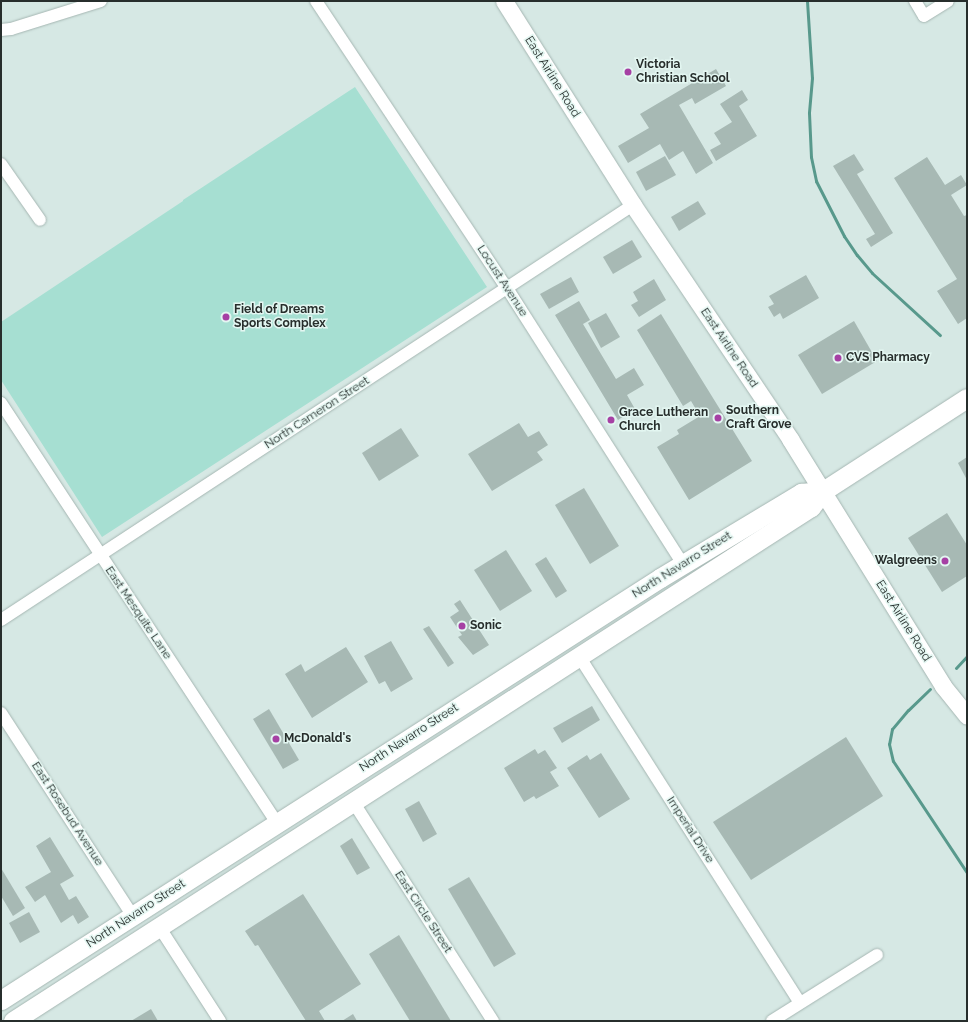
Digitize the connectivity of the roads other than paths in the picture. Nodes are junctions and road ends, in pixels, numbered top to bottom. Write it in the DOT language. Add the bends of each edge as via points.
graph roads {
  1 [pos="101,1"];
  2 [pos="316,1"];
  3 [pos="504,1"];
  4 [pos="915,1"];
  5 [pos="948,1"];
  6 [pos="1,30"];
  7 [pos="1,164"];
  8 [pos="633,205"];
  9 [pos="40,220"];
  10 [pos="507,288"];
  11 [pos="967,398"];
  12 [pos="1,403"];
  13 [pos="823,491"];
  14 [pos="100,556"];
  15 [pos="682,564"];
  16 [pos="1,620"];
  17 [pos="579,656"];
  18 [pos="1,713"];
  19 [pos="967,716"];
  20 [pos="330,788"];
  21 [pos="354,803"];
  22 [pos="277,823"];
  23 [pos="133,916"];
  24 [pos="160,928"];
  25 [pos="877,955"];
  26 [pos="3,995"];
  27 [pos="46,1000"];
  28 [pos="800,1003"];
  29 [pos="13,1021"];
  30 [pos="220,1021"];
  31 [pos="493,1021"];
  32 [pos="772,1021"];
  1 -- 6 [label="street"];
  2 -- 10 [label="street, Locust Avenue"];
  3 -- 8 [label="main road, East Airline Road"];
  4 -- 5 [label="street" via="924,16"];
  7 -- 9 [label="street"];
  8 -- 10 [label="street, North Cameron Street"];
  8 -- 13 [label="main road, East Airline Road"];
  10 -- 14 [label="street, North Cameron Street"];
  10 -- 15 [label="street, Locust Avenue"];
  11 -- 13 [label="main road, North Navarro Street"];
  12 -- 14 [label="street, East Mesquite Lane"];
  13 -- 15 [label="main road, North Navarro Street" via="801,493"];
  13 -- 17 [label="main road, North Navarro Street" via="811,507"];
  13 -- 19 [label="main road, East Airline Road" via="943,686"];
  14 -- 16 [label="street, North Cameron Street"];
  14 -- 22 [label="street, East Mesquite Lane"];
  15 -- 20 [label="main road, North Navarro Street"];
  17 -- 21 [label="main road, North Navarro Street"];
  17 -- 28 [label="street, Imperial Drive"];
  18 -- 23 [label="street, East Rosebud Avenue"];
  20 -- 22 [label="main road, North Navarro Street"];
  20 -- 24 [label="main road" via="323,805 163,911 157,921"];
  21 -- 24 [label="main road, North Navarro Street"];
  21 -- 31 [label="street, East Circle Street"];
  22 -- 23 [label="main road, North Navarro Street"];
  23 -- 26 [label="main road, North Navarro Street"];
  23 -- 27 [label="main road" via="135,929 56,984"];
  24 -- 27 [label="main road, North Navarro Street"];
  24 -- 30 [label="street"];
  25 -- 28 [label="street"];
  27 -- 29 [label="main road, North Navarro Street"];
  28 -- 32 [label="street"];
}
